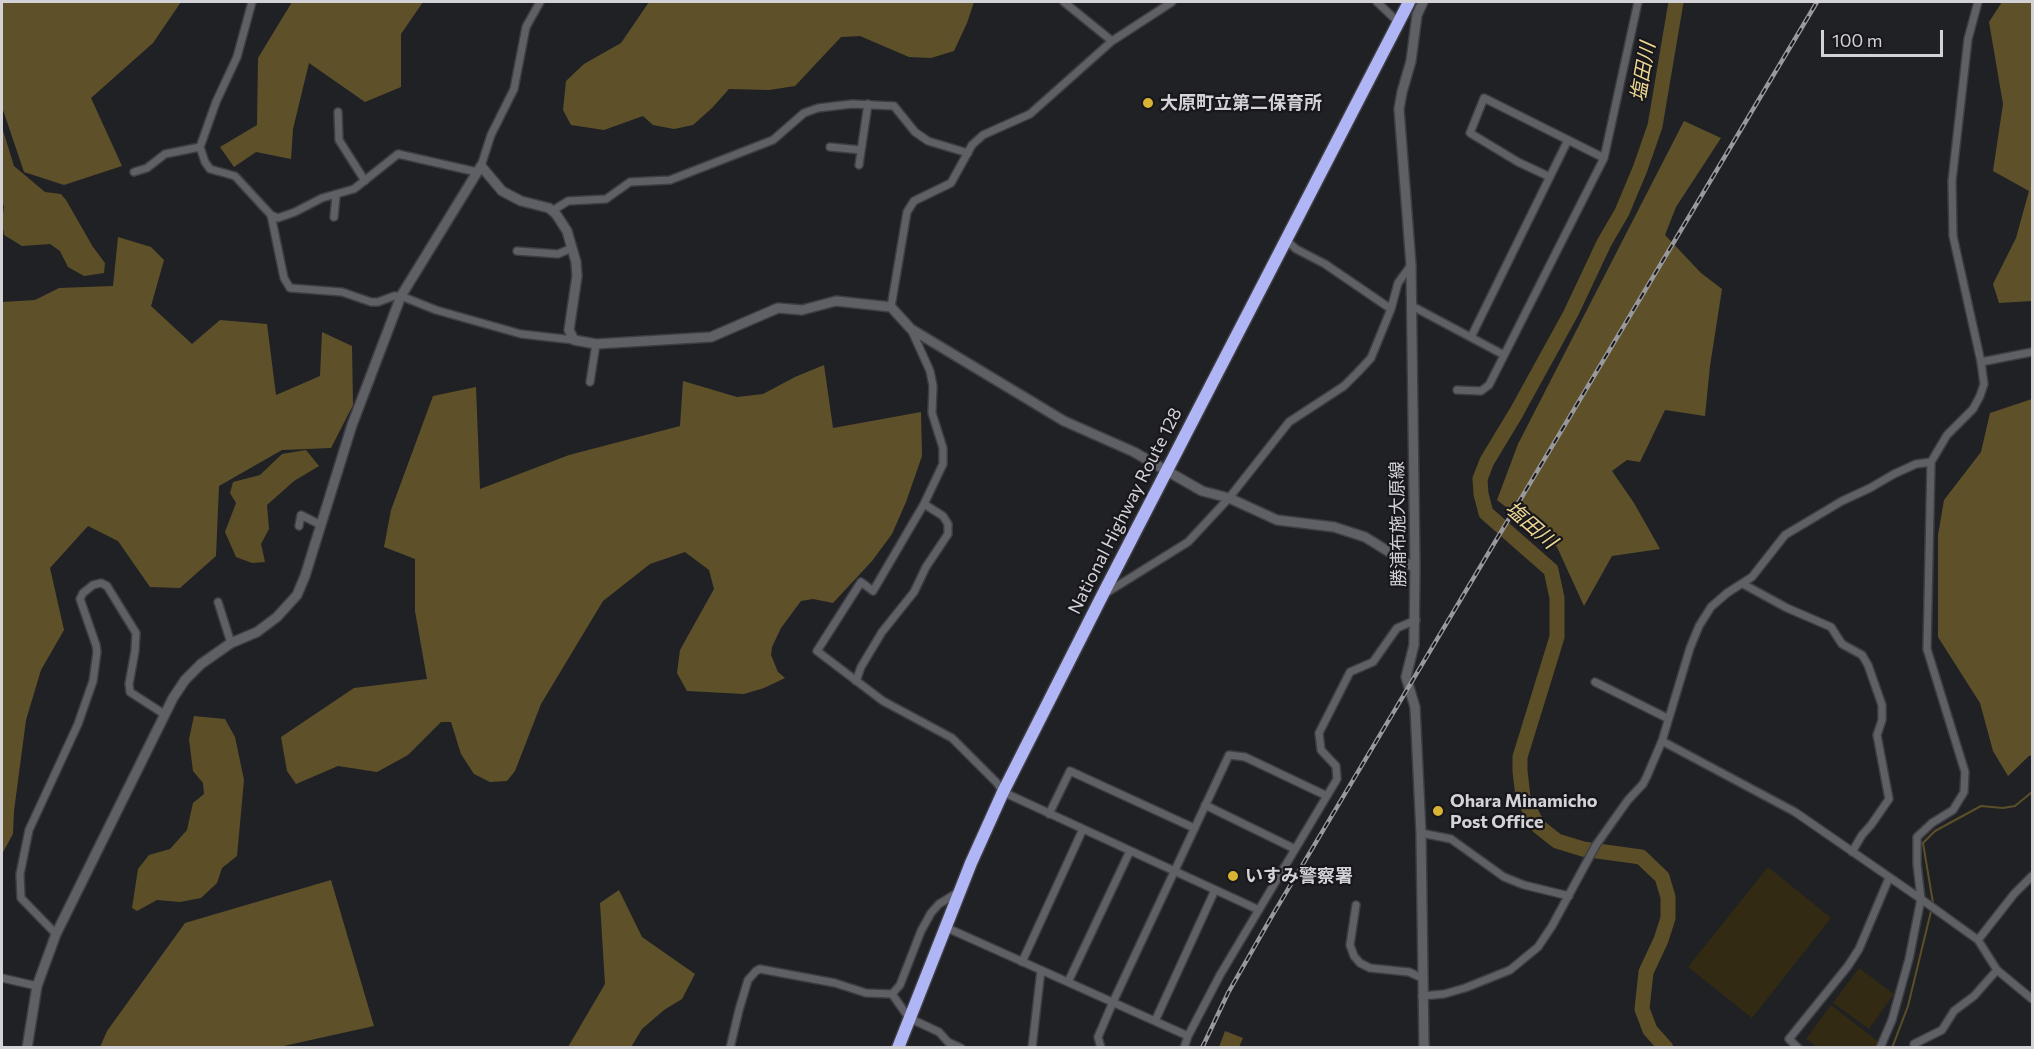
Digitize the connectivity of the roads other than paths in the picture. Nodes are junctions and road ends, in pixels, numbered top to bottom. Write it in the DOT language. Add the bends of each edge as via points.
graph roads {
  1 [pos="252,2"];
  2 [pos="540,2"];
  3 [pos="1064,2"];
  4 [pos="1172,2"];
  5 [pos="1377,2"];
  6 [pos="1409,2"];
  7 [pos="1423,2"];
  8 [pos="1638,2"];
  9 [pos="1978,2"];
  10 [pos="1397,21"];
  11 [pos="1112,41"];
  12 [pos="868,104"];
  13 [pos="338,112"];
  14 [pos="1568,140"];
  15 [pos="200,147"];
  16 [pos="830,147"];
  17 [pos="861,150"];
  18 [pos="968,153"];
  19 [pos="1604,158"];
  20 [pos="859,165"];
  21 [pos="479,169"];
  22 [pos="134,172"];
  23 [pos="1550,177"];
  24 [pos="365,181"];
  25 [pos="336,196"];
  26 [pos="552,211"];
  27 [pos="271,215"];
  28 [pos="334,217"];
  29 [pos="1285,239"];
  30 [pos="572,248"];
  31 [pos="517,251"];
  32 [pos="1411,266"];
  33 [pos="401,296"];
  34 [pos="1412,306"];
  35 [pos="891,307"];
  36 [pos="1391,309"];
  37 [pos="911,329"];
  38 [pos="1471,337"];
  39 [pos="574,340"];
  40 [pos="596,344"];
  41 [pos="2032,352"];
  42 [pos="1504,355"];
  43 [pos="1981,362"];
  44 [pos="590,382"];
  45 [pos="1457,390"];
  46 [pos="1931,462"];
  47 [pos="1165,471"];
  48 [pos="1229,498"];
  49 [pos="924,504"];
  50 [pos="321,525"];
  51 [pos="299,526"];
  52 [pos="1415,568"];
  53 [pos="1743,585"];
  54 [pos="1101,596"];
  55 [pos="218,602"];
  56 [pos="1416,620"];
  57 [pos="231,643"];
  58 [pos="856,681"];
  59 [pos="1595,682"];
  60 [pos="164,714"];
  61 [pos="1667,718"];
  62 [pos="1662,741"];
  63 [pos="1003,792"];
  64 [pos="1327,796"];
  65 [pos="1205,805"];
  66 [pos="1049,814"];
  67 [pos="1194,828"];
  68 [pos="1083,829"];
  69 [pos="1421,833"];
  70 [pos="1295,849"];
  71 [pos="1130,851"];
  72 [pos="1852,852"];
  73 [pos="1174,872"];
  74 [pos="2032,876"];
  75 [pos="1889,878"];
  76 [pos="1215,890"];
  77 [pos="959,892"];
  78 [pos="1569,896"];
  79 [pos="1921,899"];
  80 [pos="1356,905"];
  81 [pos="1258,910"];
  82 [pos="945,927"];
  83 [pos="56,934"];
  84 [pos="1978,940"];
  85 [pos="1022,962"];
  86 [pos="1041,970"];
  87 [pos="1997,970"];
  88 [pos="2,978"];
  89 [pos="1422,978"];
  90 [pos="1068,982"];
  91 [pos="37,986"];
  92 [pos="892,994"];
  93 [pos="1422,996"];
  94 [pos="2032,999"];
  95 [pos="1113,1002"];
  96 [pos="909,1018"];
  97 [pos="1155,1021"];
  98 [pos="1188,1036"];
  99 [pos="27,1047"];
  100 [pos="730,1047"];
  101 [pos="898,1047"];
  102 [pos="961,1047"];
  103 [pos="1032,1047"];
  104 [pos="1101,1047"];
  105 [pos="1184,1047"];
  106 [pos="1424,1047"];
  107 [pos="1798,1047"];
  108 [pos="1880,1047"];
  109 [pos="1914,1047"];
  1 -- 15 [label="street" via="237,57"];
  2 -- 21 [label="street" via="525,27 514,89"];
  3 -- 11 [label="street"];
  4 -- 11 [label="street"];
  5 -- 10 [label="street"];
  6 -- 10 [label="highway, National Highway Route 128"];
  7 -- 32 [label="street, 勝浦布施大原線" via="1417,15 1399,109"];
  8 -- 19 [label="street"];
  9 -- 43 [label="street" via="1968,39 1952,181 1952,224"];
  10 -- 29 [label="highway, National Highway Route 128"];
  11 -- 18 [label="street" via="1030,114 983,135"];
  12 -- 17 [label="street"];
  12 -- 18 [label="street" via="894,106 915,132 928,141"];
  12 -- 26 [label="street" via="818,108 804,113 773,140 670,180 630,182 606,199 568,201"];
  13 -- 24 [label="street" via="339,140"];
  14 -- 19 [label="street"];
  14 -- 23 [label="street"];
  14 -- 23 [label="street" via="1484,98 1470,133"];
  15 -- 22 [label="street" via="165,154 147,168"];
  15 -- 27 [label="street" via="210,169 235,176"];
  16 -- 17 [label="street"];
  17 -- 20 [label="street"];
  18 -- 35 [label="street" via="951,183 914,201 907,212"];
  19 -- 42 [label="street"];
  21 -- 24 [label="street" via="398,154"];
  21 -- 26 [label="street" via="502,191"];
  21 -- 33 [label="street"];
  23 -- 38 [label="street"];
  24 -- 25 [label="street"];
  25 -- 27 [label="street" via="322,198 278,218"];
  25 -- 28 [label="street"];
  26 -- 30 [label="street" via="567,231"];
  27 -- 33 [label="street" via="284,278 290,288 342,292 371,302"];
  29 -- 36 [label="street"];
  29 -- 47 [label="highway, National Highway Route 128"];
  30 -- 31 [label="street" via="558,254"];
  30 -- 39 [label="street" via="577,276 569,330"];
  32 -- 34 [label="street, 勝浦布施大原線"];
  32 -- 36 [label="street" via="1398,283"];
  33 -- 39 [label="street" via="521,334"];
  33 -- 50 [label="street" via="362,397"];
  34 -- 38 [label="street"];
  34 -- 52 [label="street, 勝浦布施大原線"];
  35 -- 37 [label="street"];
  35 -- 40 [label="street" via="836,302 802,310 778,308 711,337"];
  36 -- 48 [label="street" via="1371,358 1344,386 1289,422"];
  37 -- 47 [label="street" via="1064,421 1134,452"];
  37 -- 49 [label="street" via="930,372 932,413 943,448 943,464"];
  38 -- 42 [label="street"];
  39 -- 40 [label="street"];
  40 -- 44 [label="street"];
  41 -- 43 [label="street"];
  42 -- 45 [label="street" via="1489,385 1481,391"];
  43 -- 46 [label="street" via="1984,384 1973,410 1947,435"];
  46 -- 53 [label="street" via="1894,474 1785,535"];
  46 -- 79 [label="street" via="1927,649 1965,771 1964,792 1953,810 1917,837"];
  47 -- 48 [label="street" via="1202,491"];
  47 -- 54 [label="highway, National Highway Route 128"];
  48 -- 52 [label="street" via="1277,520 1334,527 1365,537"];
  48 -- 54 [label="street" via="1188,542"];
  49 -- 58 [label="street" via="943,516 948,534 915,592 882,632"];
  49 -- 58 [label="street" via="873,591 861,582 817,651"];
  50 -- 51 [label="street" via="301,514"];
  50 -- 57 [label="street" via="297,595 257,632"];
  52 -- 56 [label="street, 勝浦布施大原線"];
  53 -- 61 [label="street" via="1711,607 1699,626"];
  53 -- 72 [label="street" via="1831,627 1842,644 1862,656 1868,666 1882,705 1878,735 1889,799"];
  54 -- 63 [label="highway, National Highway Route 128"];
  55 -- 57 [label="street"];
  56 -- 64 [label="street" via="1397,628 1373,662 1350,672 1319,733 1321,750 1336,766 1337,779"];
  56 -- 69 [label="street, 勝浦布施大原線" via="1406,677 1415,707"];
  57 -- 60 [label="street" via="185,680"];
  58 -- 63 [label="street" via="902,712 952,738"];
  59 -- 61 [label="street"];
  60 -- 83 [label="street"];
  60 -- 83 [label="street" via="130,692 136,633 105,584 93,585 80,599 96,645 93,681 78,724 29,830 20,874 21,898"];
  61 -- 62 [label="street"];
  62 -- 72 [label="street" via="1795,812"];
  62 -- 78 [label="street" via="1643,784 1596,845"];
  63 -- 66 [label="street"];
  63 -- 77 [label="highway, National Highway Route 128"];
  64 -- 65 [label="street" via="1245,758 1229,755"];
  64 -- 70 [label="street"];
  65 -- 67 [label="street"];
  65 -- 70 [label="street"];
  66 -- 67 [label="street" via="1070,771"];
  66 -- 68 [label="street"];
  67 -- 73 [label="street"];
  68 -- 71 [label="street"];
  68 -- 85 [label="street"];
  69 -- 78 [label="street" via="1450,839 1504,877"];
  69 -- 89 [label="street, 勝浦布施大原線"];
  70 -- 81 [label="street"];
  71 -- 73 [label="street"];
  71 -- 90 [label="street"];
  72 -- 75 [label="street"];
  73 -- 76 [label="street"];
  73 -- 95 [label="street"];
  74 -- 84 [label="street"];
  75 -- 79 [label="street"];
  75 -- 107 [label="street" via="1859,949 1789,1039"];
  76 -- 81 [label="street"];
  76 -- 97 [label="street"];
  77 -- 82 [label="highway, National Highway Route 128"];
  77 -- 92 [label="street" via="931,913 900,985"];
  78 -- 93 [label="street" via="1538,947 1510,970 1466,988"];
  79 -- 84 [label="street"];
  79 -- 108 [label="street" via="1909,959"];
  80 -- 89 [label="street" via="1350,945 1360,963"];
  81 -- 98 [label="street"];
  82 -- 85 [label="street"];
  82 -- 96 [label="highway, National Highway Route 128"];
  83 -- 91 [label="street"];
  84 -- 87 [label="street"];
  85 -- 86 [label="street"];
  86 -- 90 [label="street"];
  86 -- 103 [label="street"];
  87 -- 94 [label="street"];
  87 -- 109 [label="street" via="1954,1011 1942,1030"];
  88 -- 91 [label="street"];
  89 -- 93 [label="street, 勝浦布施大原線"];
  90 -- 95 [label="street"];
  91 -- 99 [label="street"];
  92 -- 96 [label="street"];
  92 -- 100 [label="street" via="866,993 835,982 760,969 748,980"];
  93 -- 106 [label="street, 勝浦布施大原線"];
  95 -- 97 [label="street"];
  95 -- 104 [label="street" via="1098,1037"];
  96 -- 101 [label="highway, National Highway Route 128"];
  96 -- 102 [label="street"];
  97 -- 98 [label="street"];
  98 -- 105 [label="street"];
}
